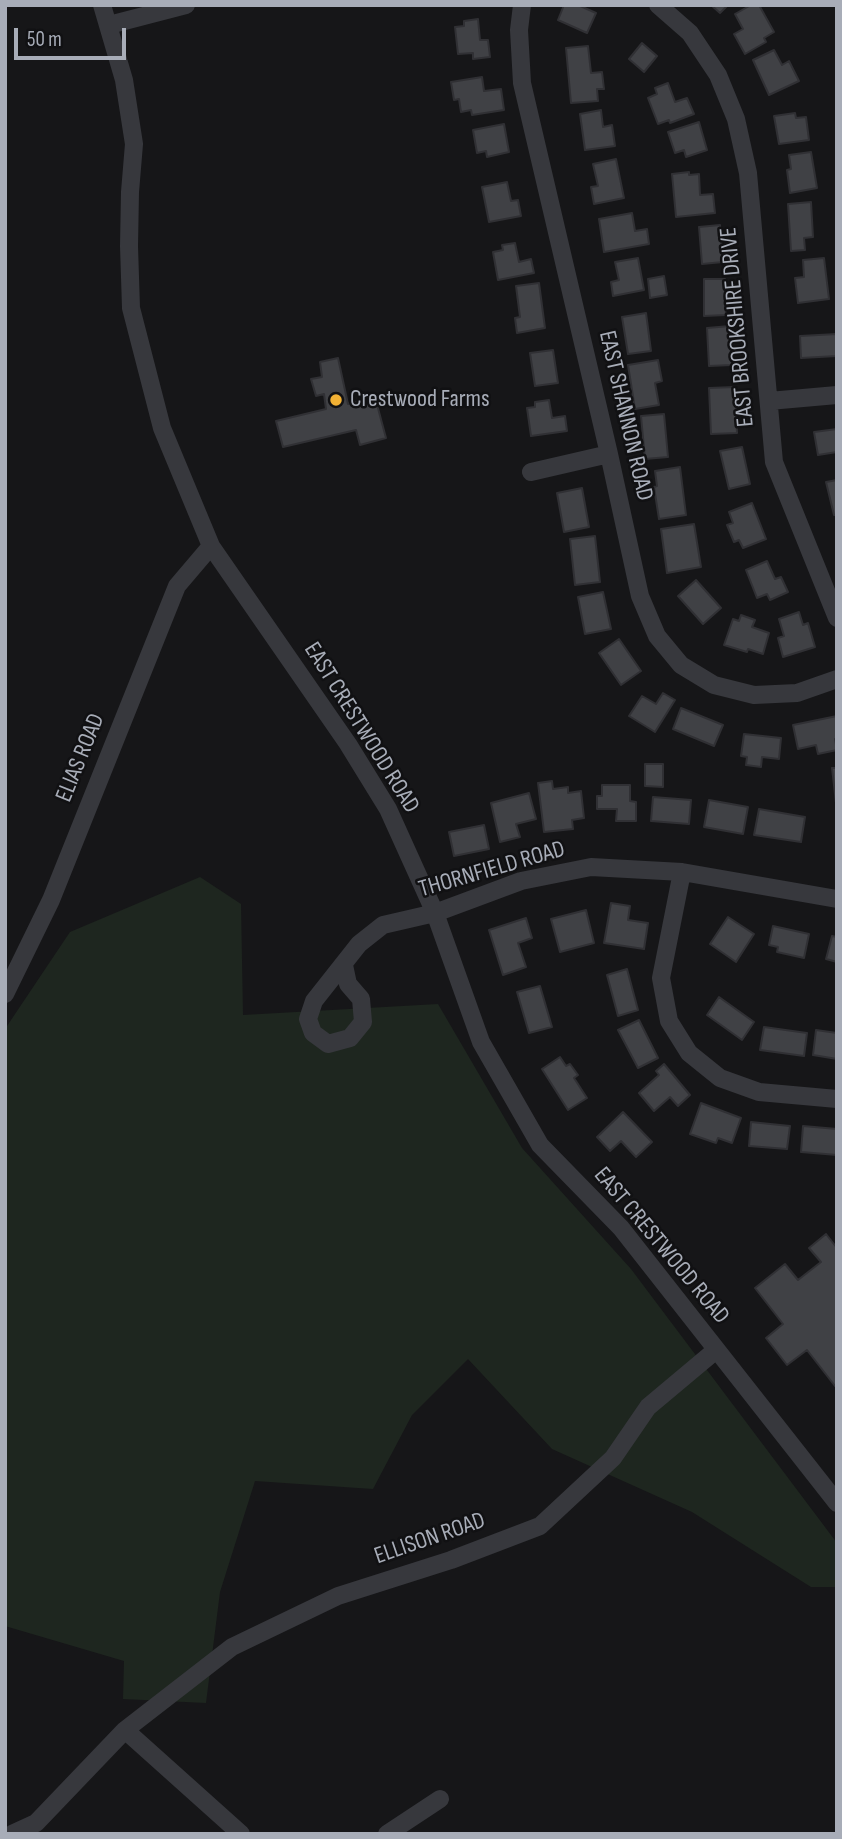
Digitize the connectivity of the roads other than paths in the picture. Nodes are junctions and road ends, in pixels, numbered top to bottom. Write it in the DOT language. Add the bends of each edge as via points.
graph roads {
  1 [pos="103,5"];
  2 [pos="186,5"];
  3 [pos="522,5"];
  4 [pos="658,5"];
  5 [pos="109,25"];
  6 [pos="837,395"];
  7 [pos="769,401"];
  8 [pos="609,454"];
  9 [pos="531,472"];
  10 [pos="211,546"];
  11 [pos="837,618"];
  12 [pos="837,679"];
  13 [pos="682,872"];
  14 [pos="837,899"];
  15 [pos="435,913"];
  16 [pos="344,965"];
  17 [pos="5,994"];
  18 [pos="837,1099"];
  19 [pos="716,1350"];
  20 [pos="837,1503"];
  21 [pos="125,1730"];
  22 [pos="440,1799"];
  23 [pos="12,1834"];
  24 [pos="241,1834"];
  25 [pos="387,1834"];
  1 -- 5 [label="street, EAST CRESTWOOD ROAD"];
  2 -- 5 [label="street"];
  3 -- 8 [label="street, EAST SHANNON ROAD" via="522,83"];
  4 -- 7 [label="street, EAST BROOKSHIRE DRIVE" via="690,33 718,75 736,118 748,173"];
  5 -- 10 [label="street, EAST CRESTWOOD ROAD" via="134,144 131,308 162,428"];
  6 -- 7 [label="street"];
  7 -- 11 [label="street, EAST BROOKSHIRE DRIVE" via="774,463"];
  8 -- 9 [label="street"];
  8 -- 12 [label="street, EAST SHANNON ROAD" via="640,596 657,636 681,665 714,685 754,695 797,694"];
  10 -- 15 [label="street, EAST CRESTWOOD ROAD" via="388,809"];
  10 -- 17 [label="street, ELIAS ROAD" via="177,586 51,900"];
  13 -- 14 [label="street, THORNFIELD ROAD"];
  13 -- 15 [label="street, THORNFIELD ROAD" via="591,867 521,881"];
  13 -- 18 [label="street" via="661,978 669,1021 689,1053 720,1078 758,1092"];
  15 -- 16 [label="street, THORNFIELD ROAD" via="383,925 359,944"];
  15 -- 19 [label="street, EAST CRESTWOOD ROAD" via="481,1042 540,1145 621,1228"];
  19 -- 20 [label="street, EAST CRESTWOOD ROAD"];
  19 -- 21 [label="street, ELLISON ROAD" via="648,1407 614,1458 540,1526 338,1596 244,1642"];
  21 -- 23 [label="street, ELLISON ROAD" via="36,1823"];
  21 -- 24 [label="street"];
  22 -- 25 [label="street"];
}
